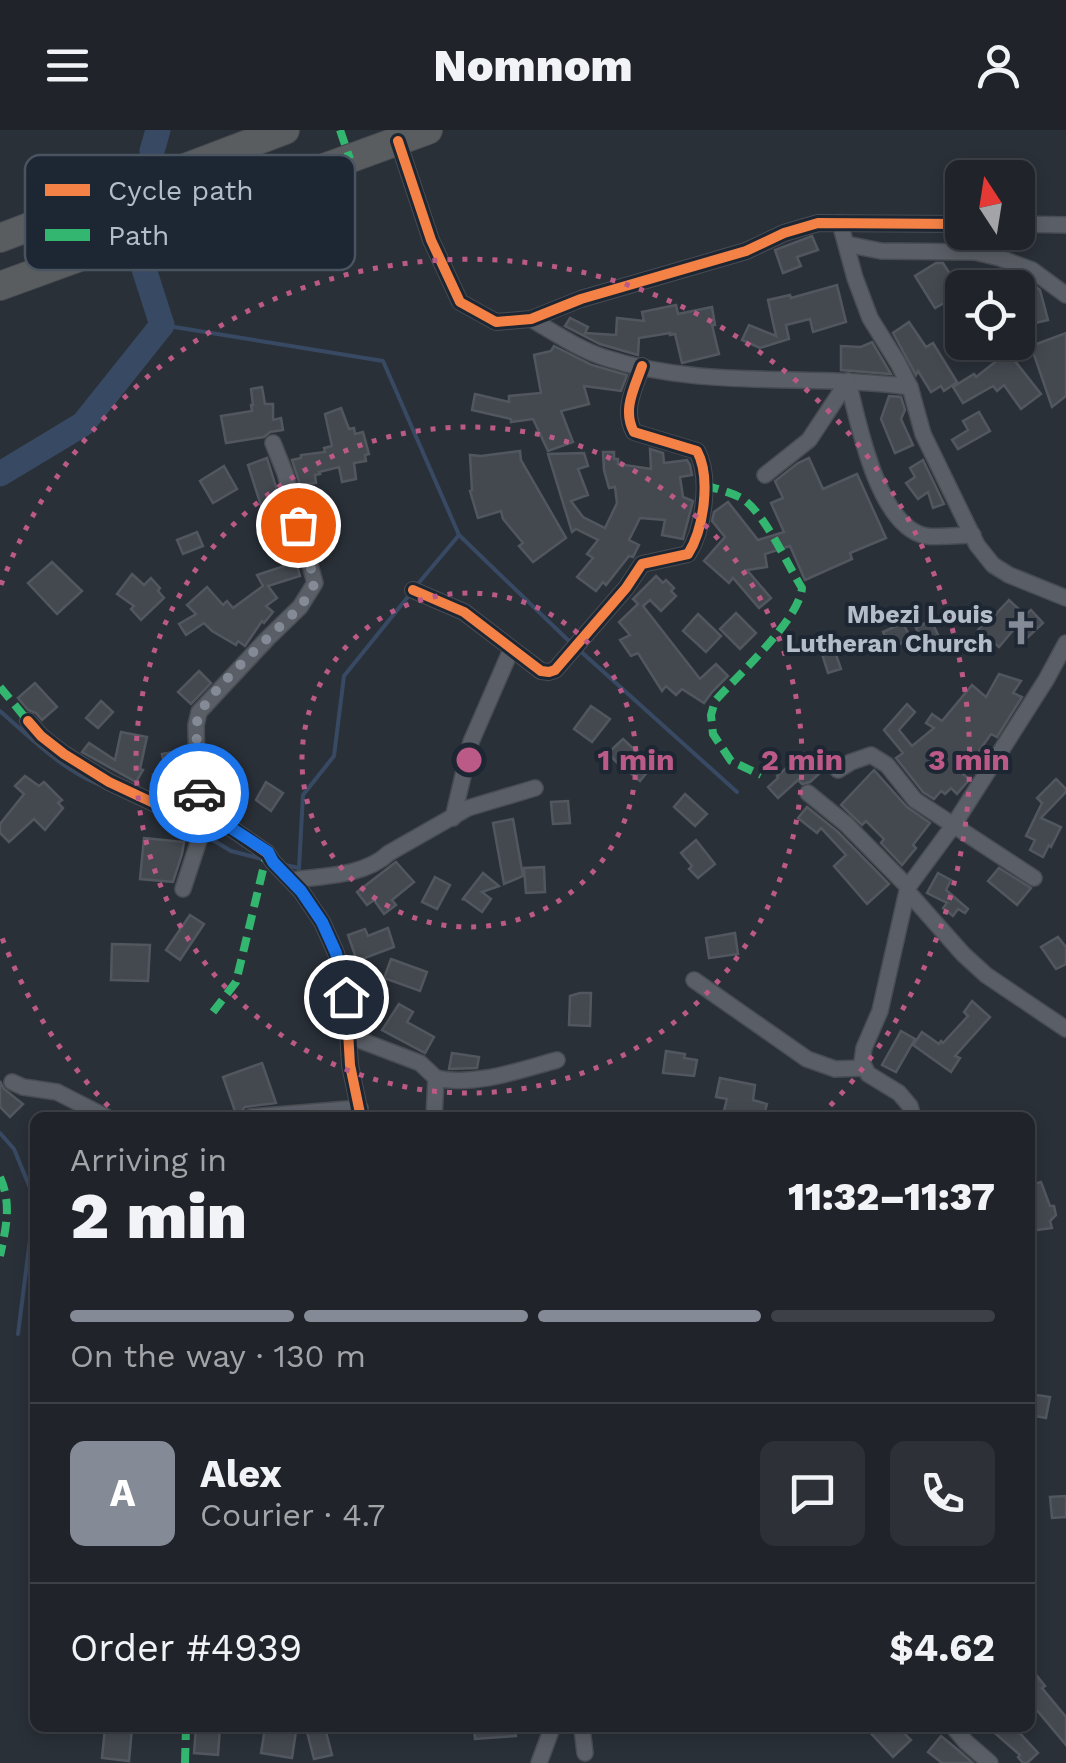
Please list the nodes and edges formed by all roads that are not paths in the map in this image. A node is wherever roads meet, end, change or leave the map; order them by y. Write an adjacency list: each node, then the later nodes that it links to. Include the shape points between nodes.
1 (285, 130): 4 (highway)
2 (428, 130): 3 (highway)
3 (398, 142): 5 (highway); 16 (street, via 460,302 496,322)
4 (219, 155)
5 (355, 158)
6 (840, 224): 7 (street); 12 (street); 16 (street, via 803,226)
7 (945, 224)
8 (1035, 224): 9 (street)
9 (1066, 224)
10 (25, 229): 11 (highway)
11 (0, 238)
12 (846, 244): 15 (street, via 975,252 1032,270); 19 (street, via 870,318)
13 (44, 270): 14 (highway)
14 (0, 286)
15 (1066, 295)
16 (531, 319): 17 (street, via 604,358)
17 (642, 366): 18 (street, via 702,378); 26 (street, via 627,420 634,432 697,451 705,474 696,541 688,554 642,564 555,670 541,671)
18 (848, 381): 19 (street); 21 (street, via 809,440); 22 (street, via 871,466 896,516 923,536)
19 (910, 387): 22 (street, via 923,434)
20 (273, 443): 32 (street, via 315,582 300,607 200,712 197,780)
21 (764, 475)
22 (973, 534): 24 (street, via 994,565)
23 (414, 590): 26 (street, via 464,612)
24 (1066, 598)
25 (1066, 643): 33 (street)
26 (511, 650): 31 (street, via 471,742)
27 (28, 721): 32 (street, via 110,782)
28 (838, 770): 33 (street, via 871,756)
29 (535, 788): 31 (street)
30 (808, 793): 37 (street)
31 (453, 818): 35 (street, via 379,862)
32 (204, 819): 35 (street, via 268,852); 36 (street)
33 (953, 826): 34 (street); 37 (street)
34 (1034, 878)
35 (291, 880): 40 (street, via 336,953)
36 (183, 890)
37 (908, 890): 39 (street, via 986,975); 42 (street, via 880,1011 862,1054)
38 (694, 980): 42 (street, via 807,1059 835,1069)
39 (1066, 1029)
40 (349, 1036): 43 (street, via 420,1063); 46 (street)
41 (557, 1060): 43 (street, via 459,1081)
42 (864, 1068): 48 (street, via 899,1092)
43 (436, 1078): 47 (street)
44 (12, 1082): 45 (street, via 57,1092)
45 (96, 1112)
46 (361, 1112)
47 (434, 1112)
48 (912, 1112)
49 (551, 1732): 53 (street)
50 (583, 1732): 52 (street)
51 (957, 1732): 54 (street)
52 (586, 1753)
53 (539, 1763)
54 (990, 1763)

